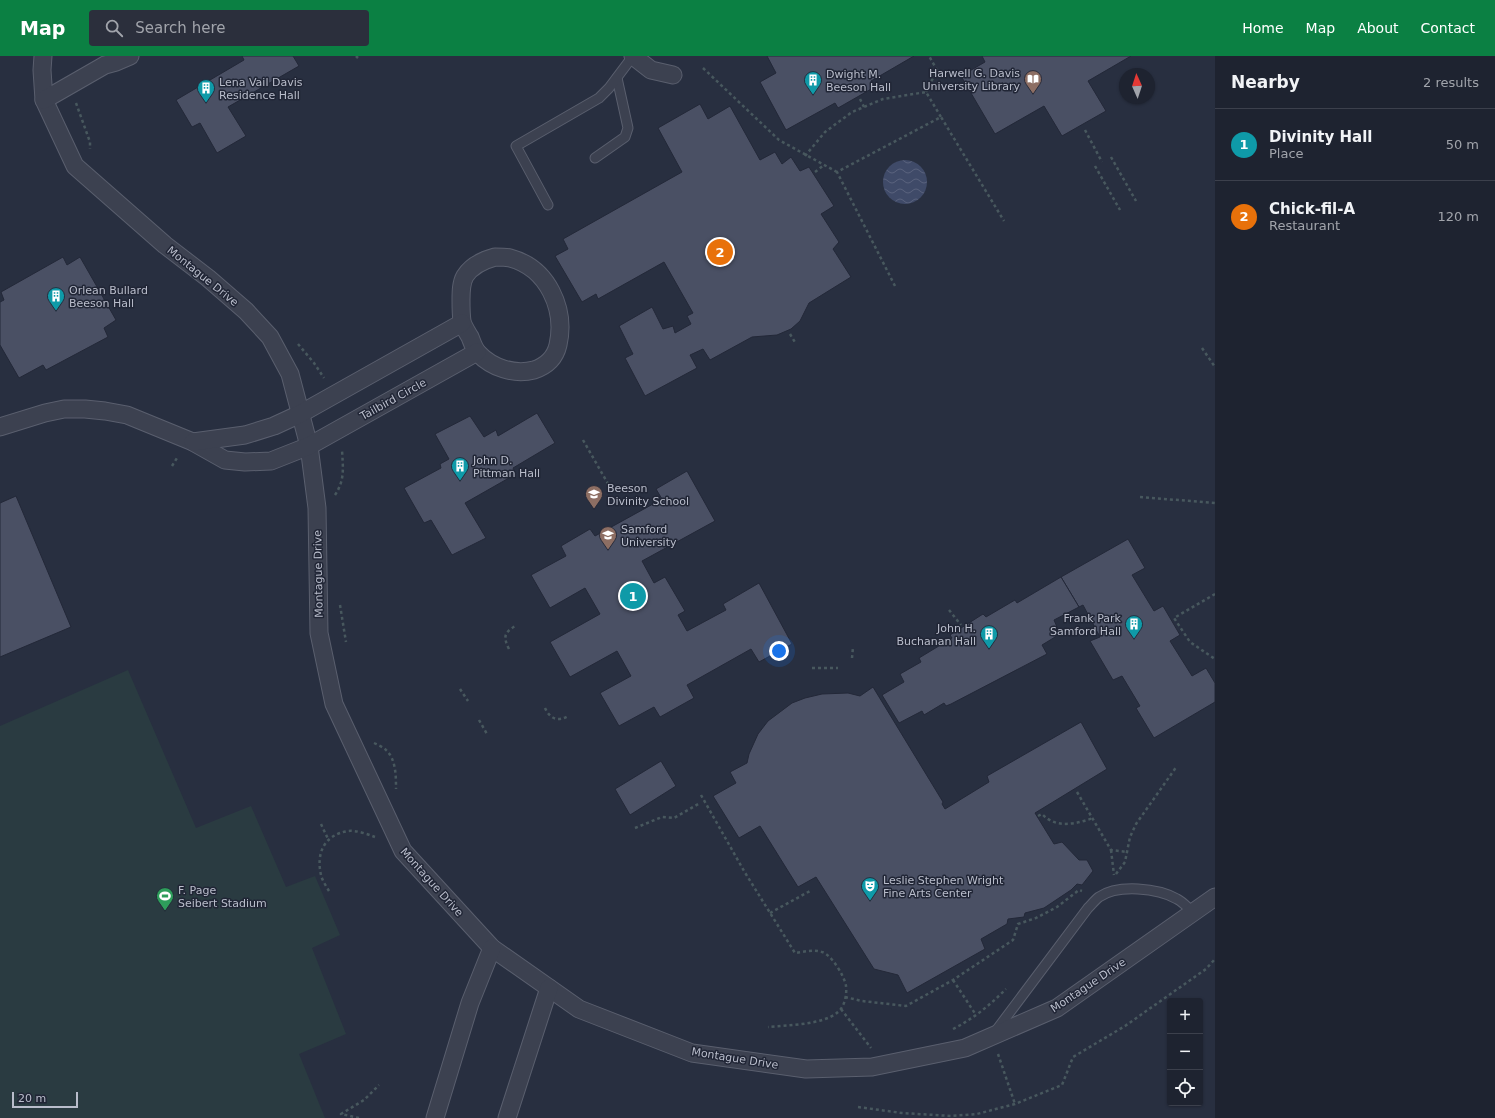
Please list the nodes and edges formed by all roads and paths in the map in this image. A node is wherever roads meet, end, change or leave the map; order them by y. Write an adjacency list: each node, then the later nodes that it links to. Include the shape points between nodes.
1 (43, 56): 11 (street, Montague Drive)
2 (130, 56): 5 (street, via 116,62)
3 (633, 56): 7 (street, via 651,70); 8 (lane)
4 (929, 56): 9 (path, via 937,70)
5 (108, 60): 11 (street)
6 (703, 68): 15 (path, via 779,140)
7 (673, 75)
8 (616, 78): 17 (lane, via 628,128 625,137); 24 (lane, via 599,98 516,146)
9 (926, 92): 12 (path, via 882,99); 13 (path)
10 (860, 99): 12 (path)
11 (44, 100): 34 (street, Montague Drive, via 75,166 165,245 246,311 270,337 290,374)
12 (864, 107): 15 (path, via 852,112 825,132)
13 (941, 117): 22 (path); 26 (path)
14 (1085, 130): 18 (path)
15 (805, 156): 19 (path)
16 (1111, 157): 23 (path)
17 (595, 158)
18 (1102, 162)
19 (824, 165): 21 (path); 22 (path)
20 (1094, 166): 25 (path)
21 (815, 172)
22 (837, 172): 27 (path)
23 (1136, 201)
24 (548, 205)
25 (1120, 210)
26 (1004, 221)
27 (895, 286)
28 (462, 322): 32 (street); 32 (street, via 462,286 466,275 483,261 495,257 509,258 521,262 546,281 557,306 559,318 558,346 555,354 544,365 525,372 510,371 492,364); 34 (street)
29 (790, 334): 30 (path)
30 (796, 344)
31 (1202, 348): 33 (path)
32 (477, 352): 38 (street, Tailbird Circle)
33 (1215, 366)
34 (300, 414): 37 (street, via 245,435); 38 (street, Montague Drive)
35 (0, 427): 37 (street, Tailbird Circle, via 45,413 64,409 85,409 126,415)
36 (583, 440): 41 (path)
37 (193, 442): 38 (street, Tailbird Circle, via 224,460 245,462 271,460)
38 (309, 446): 80 (street, Montague Drive, via 318,508 319,633 334,704 403,851)
39 (177, 458): 40 (path)
40 (172, 466)
41 (611, 489)
42 (1140, 497): 43 (path)
43 (1215, 503)
44 (1215, 594): 51 (path, via 1174,618 1190,642)
45 (949, 610): 46 (path)
46 (961, 625)
47 (515, 626): 49 (path, via 506,634)
48 (853, 647): 50 (path)
49 (509, 649)
50 (852, 658)
51 (1215, 659)
52 (812, 668): 53 (path)
53 (838, 668)
54 (460, 689): 55 (path)
55 (468, 702)
56 (545, 708): 57 (path, via 549,716 555,719 564,719)
57 (568, 716)
58 (478, 720): 59 (path)
59 (487, 734)
60 (1178, 766): 71 (path, via 1136,824)
61 (1077, 792): 65 (path)
62 (701, 795): 79 (path)
63 (700, 803): 67 (path, via 674,818 662,817)
64 (1038, 816): 65 (path, via 1042,814 1047,819 1062,824 1077,824)
65 (1092, 818): 70 (path)
66 (321, 824): 69 (path)
67 (635, 828)
68 (376, 837): 69 (path, via 348,831)
69 (328, 839): 74 (path, via 319,860 321,876)
70 (1111, 850): 71 (path); 72 (path)
71 (1127, 852): 72 (path, via 1125,862)
72 (1114, 875): 73 (path)
73 (1109, 879)
74 (329, 891)
75 (810, 891): 79 (path)
76 (1088, 893): 82 (path, via 1079,890 1057,907 1018,924 1013,940)
77 (1215, 897): 78 (street, Montague Drive)
78 (1193, 912): 90 (street, Montague Drive, via 1057,1008); 90 (lane, via 1177,899 1149,890 1114,891 1100,897 1088,908)
79 (770, 913): 85 (path, via 795,953 812,950 824,952 835,962 846,985)
80 (492, 948): 83 (street, Montague Drive); 97 (street, via 470,1003)
81 (1215, 959): 94 (path, via 1206,969 1126,1026 1073,1057 1062,1085)
82 (953, 980): 85 (path, via 906,1006); 87 (path)
83 (549, 988): 90 (street, Montague Drive, via 579,1009 692,1053 806,1069 872,1067 965,1048); 98 (street)
84 (1007, 988): 87 (path)
85 (845, 997): 86 (path)
86 (841, 1009): 88 (path, via 825,1019); 91 (path, via 871,1048)
87 (976, 1015): 89 (path)
88 (768, 1027)
89 (952, 1030)
90 (991, 1036)
91 (868, 1049)
92 (1002, 1065): 94 (path)
93 (379, 1085): 96 (path, via 364,1100 341,1114)
94 (1015, 1104): 95 (path, via 977,1114 950,1116)
95 (858, 1107)
96 (359, 1118)
97 (435, 1118)
98 (508, 1118)

